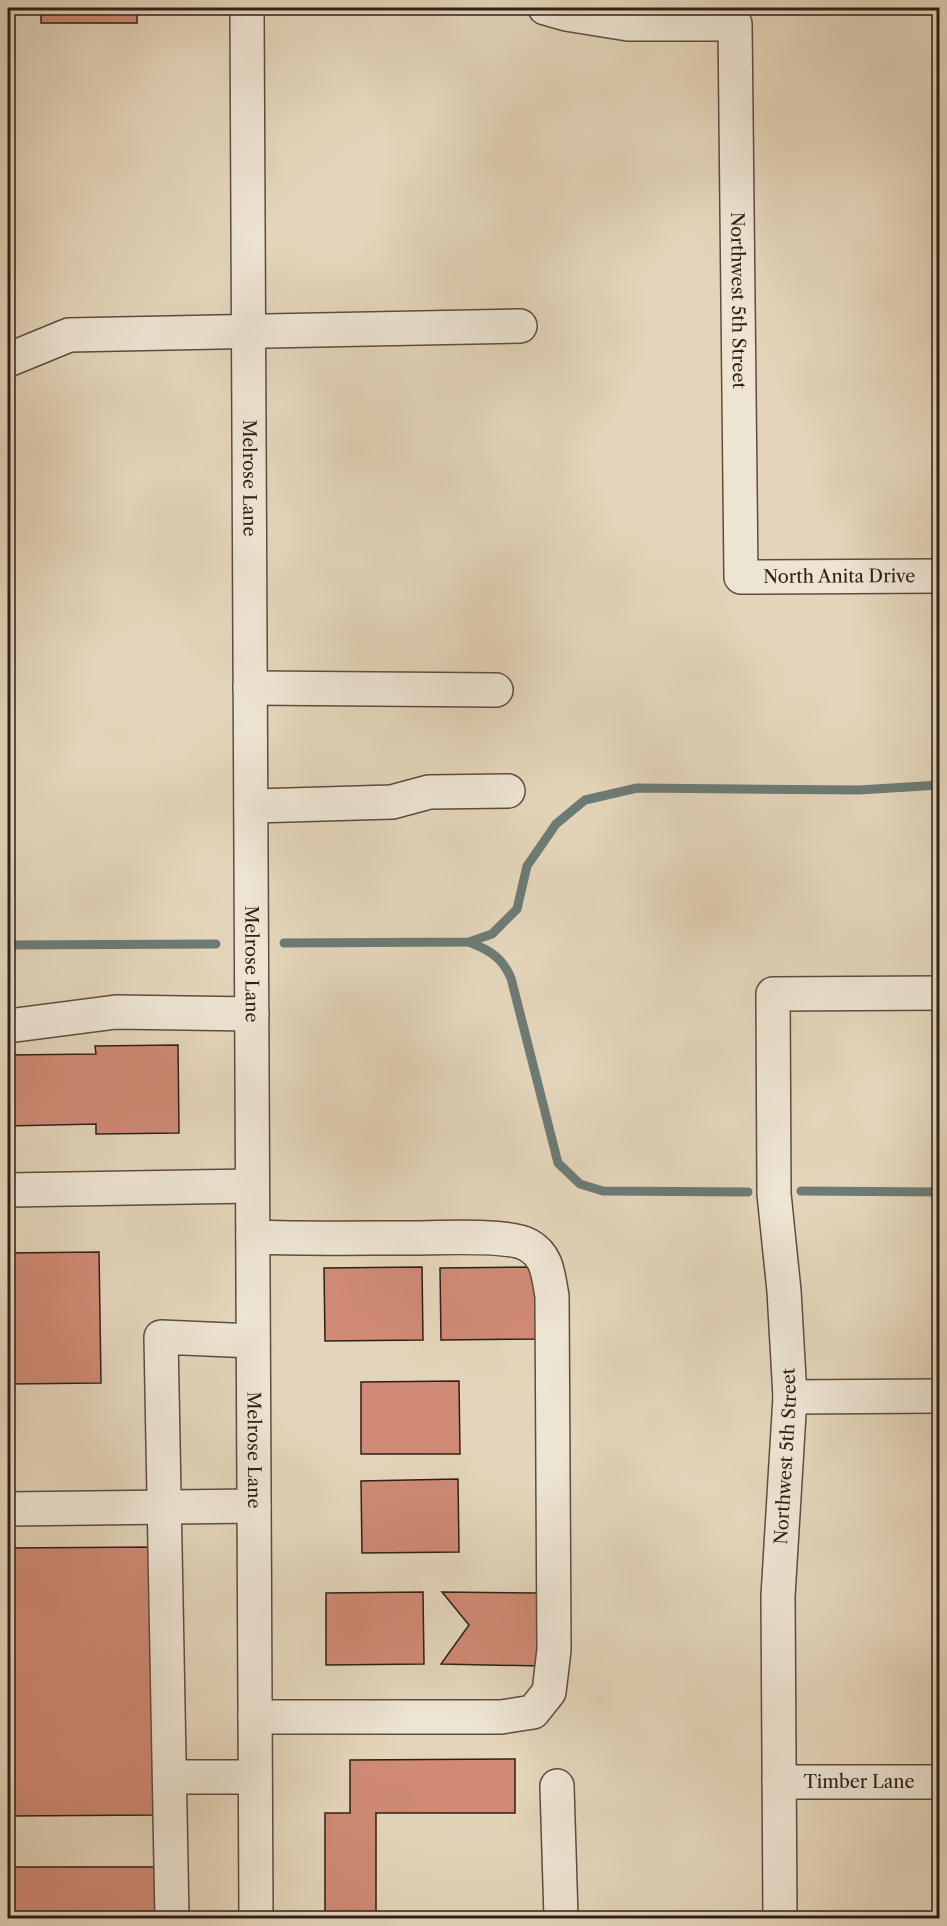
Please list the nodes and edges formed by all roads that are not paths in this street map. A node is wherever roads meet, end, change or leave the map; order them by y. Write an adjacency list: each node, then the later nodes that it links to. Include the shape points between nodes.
1 (247, 8): 4 (street, Melrose Lane)
2 (545, 8): 7 (street, Northwest 5th Street, via 628,24 735,24)
3 (520, 326): 4 (street)
4 (248, 331): 5 (street, via 69,334); 8 (street, Melrose Lane)
5 (8, 360)
6 (939, 576): 7 (street, North Anita Drive)
7 (741, 577)
8 (250, 688): 9 (street); 11 (street, Melrose Lane)
9 (496, 690)
10 (508, 791): 11 (street, via 429,792 392,802)
11 (251, 806): 13 (street, Melrose Lane)
12 (939, 993): 20 (street, Northwest 5th Street, via 773,994 774,1194)
13 (252, 1014): 14 (street, via 116,1012); 15 (street, Melrose Lane)
14 (8, 1026)
15 (252, 1186): 16 (street); 17 (street, Melrose Lane)
16 (8, 1190)
17 (253, 1236): 18 (street, Melrose Lane); 24 (street, via 498,1239 527,1244 545,1260 552,1296 554,1650 549,1692 532,1712 501,1717)
18 (253, 1341): 21 (street, via 161,1338); 22 (street, Melrose Lane)
19 (939, 1396): 20 (street)
20 (790, 1397): 27 (street, Northwest 5th Street, via 778,1596)
21 (164, 1506): 22 (street); 23 (street); 25 (street)
22 (254, 1506): 24 (street, Melrose Lane)
23 (8, 1509)
24 (255, 1717): 26 (street, Melrose Lane)
25 (170, 1777): 26 (street); 30 (street)
26 (255, 1777): 31 (street, Melrose Lane)
27 (779, 1782): 28 (street, Timber Lane); 33 (street, Northwest 5th Street)
28 (939, 1782)
29 (557, 1786): 32 (street)
30 (172, 1918)
31 (256, 1918)
32 (561, 1918)
33 (780, 1918)

